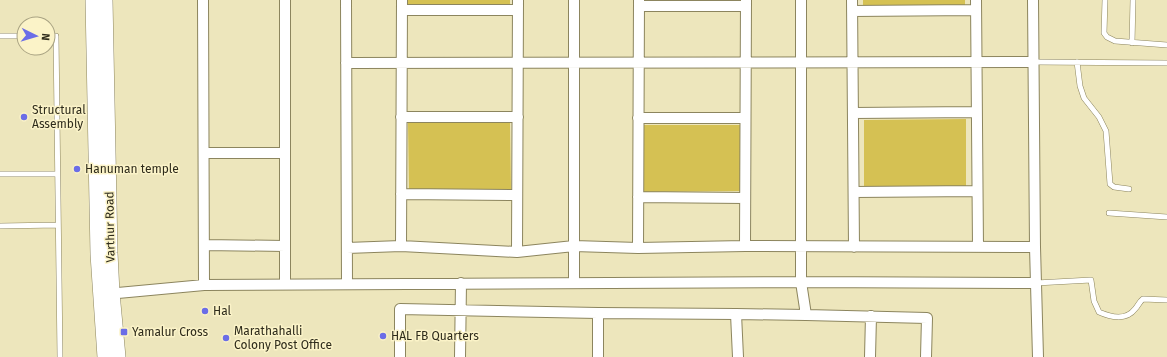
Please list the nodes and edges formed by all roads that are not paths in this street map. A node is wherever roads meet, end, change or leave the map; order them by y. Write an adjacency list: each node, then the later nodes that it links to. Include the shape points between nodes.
1 (93, 0): 75 (main road, Varthur Road, via 98,254)
2 (105, 0): 75 (main road, Varthur Road, via 110,253)
3 (204, 0): 41 (street)
4 (285, 0): 42 (street)
5 (346, 0): 30 (street)
6 (574, 0): 33 (street)
7 (801, 0): 25 (street)
8 (852, 0): 17 (street)
9 (1033, 0): 28 (street)
10 (1105, 0): 21 (lane, via 1104,33 1110,40)
11 (1133, 0): 21 (lane)
12 (639, 3): 13 (street); 23 (street)
13 (746, 3): 24 (street)
14 (402, 5): 15 (street); 31 (street)
15 (518, 5): 32 (street)
16 (976, 5): 17 (street); 27 (street)
17 (852, 11): 26 (street)
18 (0, 36): 19 (lane)
19 (16, 36)
20 (56, 36): 44 (lane)
21 (1132, 43): 22 (lane)
22 (1167, 45)
23 (638, 62): 24 (street); 33 (street); 39 (street)
24 (745, 62): 25 (street); 40 (street)
25 (801, 62): 26 (street); 61 (street)
26 (853, 62): 27 (street); 36 (street)
27 (976, 62): 28 (street); 35 (street)
28 (1034, 62): 29 (lane); 64 (street)
29 (1077, 62): 34 (lane); 45 (lane, via 1084,98 1106,131 1110,184 1114,187)
30 (346, 63): 31 (street); 65 (street)
31 (401, 63): 32 (street); 37 (street)
32 (518, 63): 33 (street); 38 (street)
33 (574, 63): 59 (street)
34 (1167, 63)
35 (976, 112): 36 (street); 46 (street)
36 (853, 113): 47 (street)
37 (401, 117): 38 (street); 48 (street)
38 (518, 117): 49 (street)
39 (638, 118): 40 (street); 50 (street)
40 (745, 118): 51 (street)
41 (204, 153): 42 (street); 56 (street)
42 (285, 153): 57 (street)
43 (0, 174): 44 (lane)
44 (57, 174): 54 (lane)
45 (1129, 188)
46 (977, 191): 47 (street); 63 (street)
47 (854, 192): 62 (street)
48 (401, 194): 49 (street); 58 (street)
49 (517, 195): 67 (street)
50 (638, 197): 51 (street); 66 (street)
51 (745, 198): 60 (street)
52 (1109, 213): 53 (lane)
53 (1167, 217)
54 (58, 225): 55 (lane); 82 (lane)
55 (0, 226)
56 (204, 245): 57 (street); 74 (street)
57 (285, 246): 72 (street)
58 (401, 246): 65 (street); 67 (street)
59 (574, 246): 66 (street); 67 (street); 70 (street)
60 (745, 246): 61 (street); 66 (street)
61 (801, 247): 62 (street); 68 (street)
62 (854, 247): 63 (street)
63 (978, 247): 64 (street)
64 (1034, 247): 71 (street)
65 (347, 248): 73 (street)
66 (638, 248)
67 (517, 252)
68 (801, 282): 70 (street); 71 (street); 80 (street)
69 (461, 283): 70 (street); 73 (street); 77 (street)
70 (574, 283)
71 (1036, 283): 76 (lane, via 1091,280 1094,301 1099,312 1112,317 1125,316 1134,311 1143,299); 91 (street)
72 (285, 284): 73 (street); 74 (street)
73 (347, 284)
74 (204, 285): 75 (street)
75 (106, 294): 83 (main road, Varthur Road); 84 (main road, Varthur Road)
76 (1167, 300)
77 (461, 310): 78 (street); 85 (street, via 400,309); 86 (street)
78 (598, 313): 79 (street); 87 (street)
79 (736, 314): 80 (street); 88 (street)
80 (806, 315): 81 (street)
81 (871, 316): 89 (street); 90 (street, via 926,318)
82 (60, 357)
83 (105, 357)
84 (118, 357)
85 (400, 357)
86 (460, 357)
87 (598, 357)
88 (738, 357)
89 (870, 357)
90 (926, 357)
91 (1038, 357)

